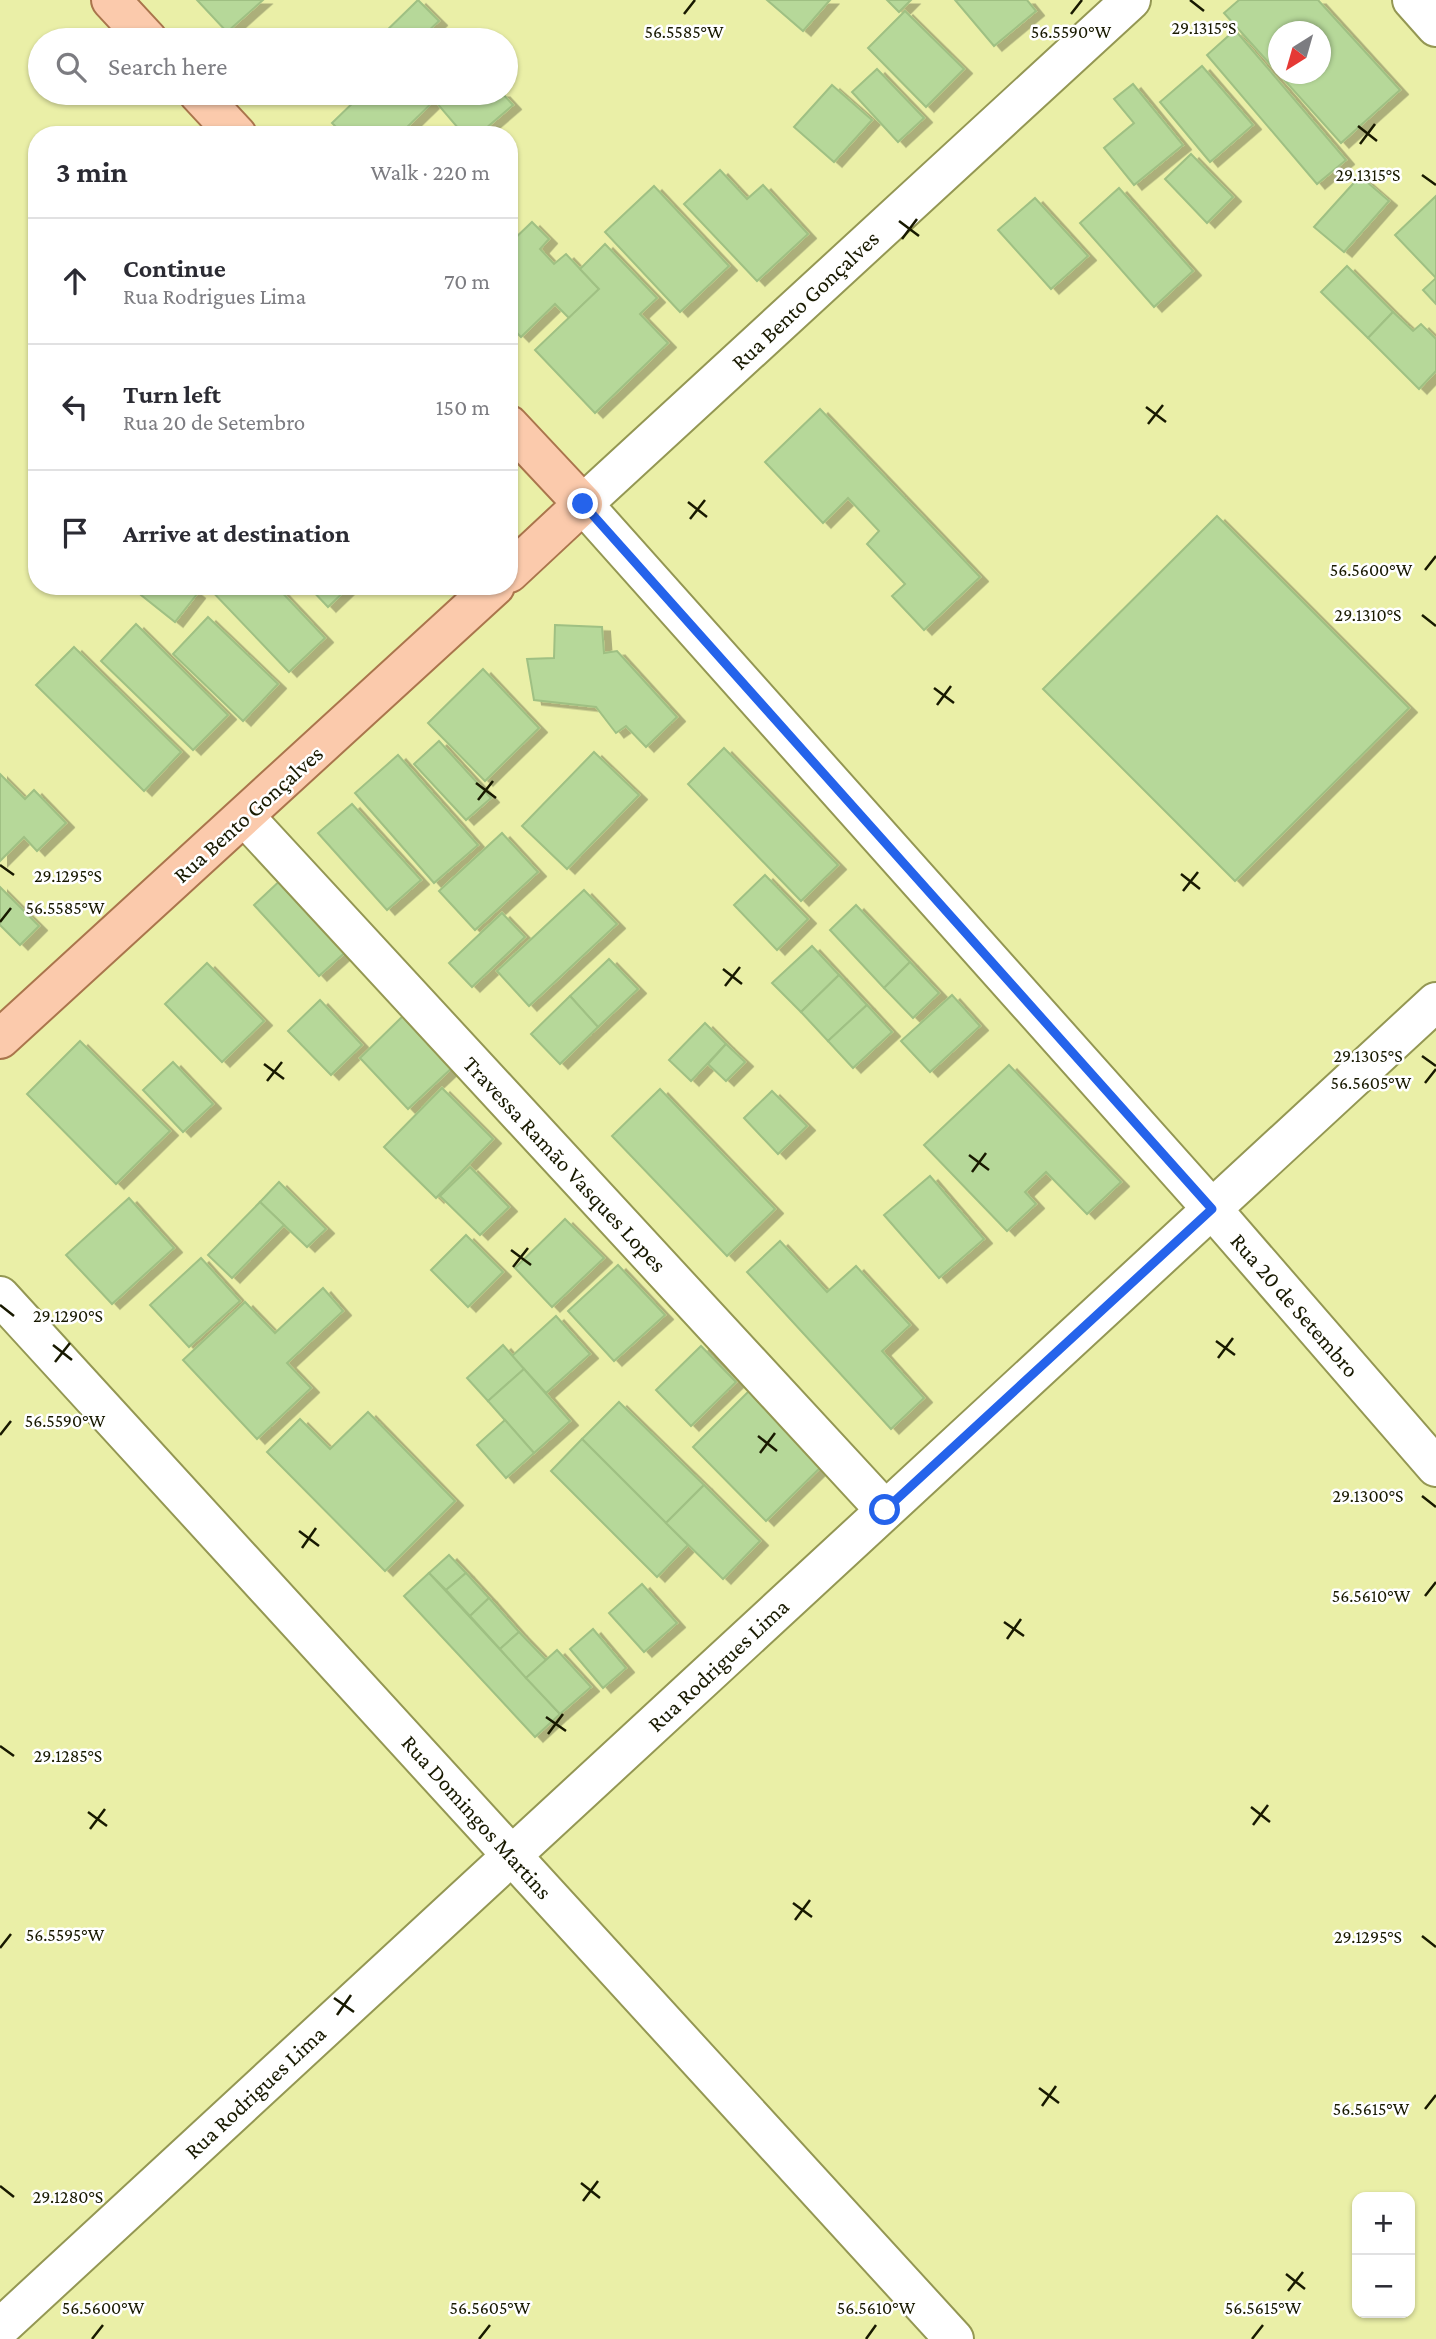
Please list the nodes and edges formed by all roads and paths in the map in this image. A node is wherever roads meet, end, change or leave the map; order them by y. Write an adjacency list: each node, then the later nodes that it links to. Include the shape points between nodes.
1 (111, 0): 5 (main road)
2 (1131, 0): 9 (street, Rua Bento Gonçalves)
3 (1412, 0): 4 (street)
4 (1436, 27)
5 (137, 28)
6 (209, 105): 7 (main road)
7 (229, 126)
8 (518, 435): 9 (main road, Rua 20 de Setembro)
9 (583, 504): 10 (main road, Rua Bento Gonçalves); 15 (street, Rua 20 de Setembro)
10 (518, 565)
11 (485, 595): 12 (main road, Rua Bento Gonçalves)
12 (245, 817): 14 (main road, Rua Bento Gonçalves); 18 (street, Travessa Ramão Vasques Lopes)
13 (1436, 1002): 15 (street, Rua Rodrigues Lima)
14 (0, 1039)
15 (1212, 1209): 17 (street, Rua 20 de Setembro); 18 (street, Rua Rodrigues Lima)
16 (0, 1296): 19 (street, Rua Domingos Martins)
17 (1436, 1467)
18 (885, 1510): 19 (street, Rua Rodrigues Lima)
19 (512, 1855): 20 (street, Rua Rodrigues Lima); 21 (street, Rua Domingos Martins)
20 (0, 2328)
21 (954, 2339)

